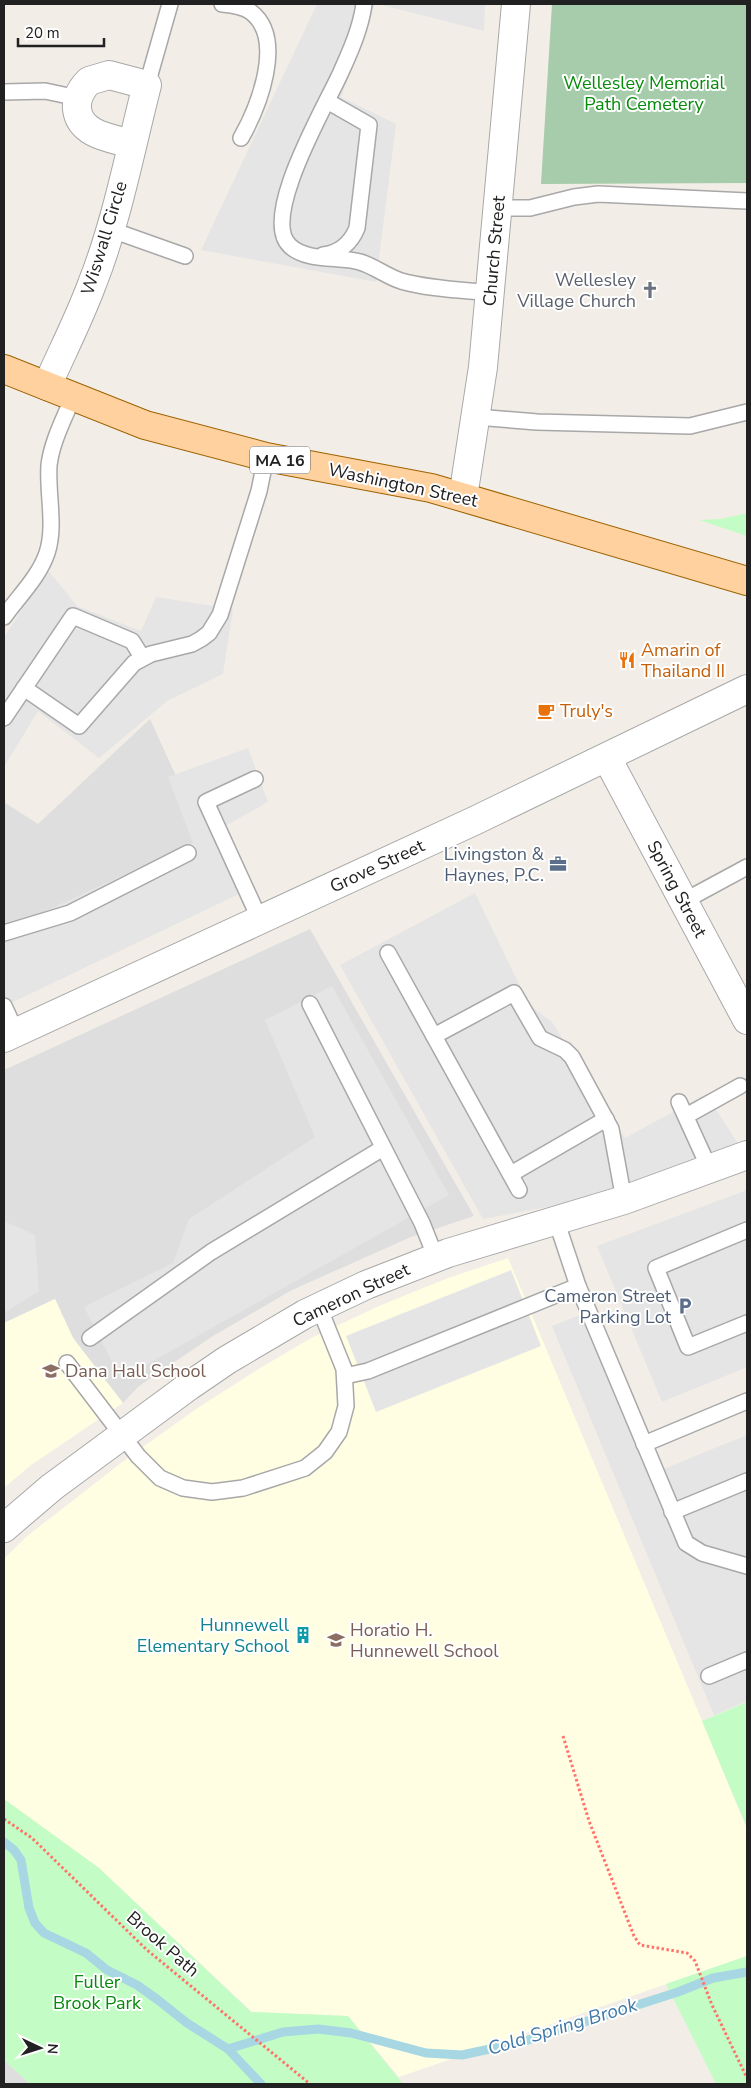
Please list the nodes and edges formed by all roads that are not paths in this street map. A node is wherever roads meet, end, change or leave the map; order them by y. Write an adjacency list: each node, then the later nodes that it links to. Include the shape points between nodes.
1 (170, 4): 5 (lane)
2 (222, 4): 9 (lane, via 251,12 266,36 267,62 262,88)
3 (364, 4): 8 (lane, via 349,54)
4 (516, 4): 12 (street, Church Street)
5 (147, 86): 7 (street, via 104,75 89,81); 10 (street, Wiswall Circle)
6 (4, 92): 7 (lane, via 44,91)
7 (78, 98): 10 (street, via 79,117 88,129)
8 (327, 101): 15 (lane, via 290,184 282,223 290,246 302,253); 15 (lane, via 369,125 354,236 342,248)
9 (241, 138)
10 (132, 144): 13 (street, Wiswall Circle)
11 (747, 201): 12 (lane, via 598,194 530,208)
12 (498, 208): 16 (street, Church Street)
13 (110, 229): 14 (lane); 18 (street, Wiswall Circle, via 92,285)
14 (185, 256)
15 (318, 256): 16 (lane, via 360,262 406,282)
16 (491, 293): 21 (street, Church Street)
17 (4, 369): 18 (main road, Washington Street / MA 16)
18 (47, 386): 19 (main road, Washington Street / MA 16)
19 (73, 396): 22 (main road, Washington Street / MA 16, via 146,425); 25 (lane, via 51,452 50,536 46,556 36,575)
20 (747, 412): 21 (lane, via 705,424 684,426 537,422)
21 (476, 416): 23 (street, Church Street)
22 (266, 457): 23 (main road, Washington Street / MA 16); 26 (lane, via 259,491 222,606 209,633 192,644)
23 (463, 497): 24 (main road, Washington Street / MA 16)
24 (747, 581)
25 (4, 617)
26 (142, 657): 27 (lane, via 127,669 79,726); 27 (lane, via 132,641 73,616)
27 (24, 688): 29 (lane)
28 (747, 689): 30 (street, Grove Street)
29 (4, 718)
30 (606, 758): 34 (street, Spring Street); 35 (street, Grove Street)
31 (255, 779): 35 (lane, via 206,802)
32 (188, 853): 36 (lane, via 70,913)
33 (747, 867): 34 (lane)
34 (684, 901): 40 (street, Spring Street)
35 (260, 920): 41 (street, Grove Street)
36 (4, 933)
37 (388, 953): 42 (lane)
38 (310, 1004): 47 (lane)
39 (4, 1006): 41 (lane)
40 (747, 1020)
41 (10, 1035)
42 (434, 1036): 46 (lane, via 514,992 540,1038 572,1056); 50 (lane)
43 (740, 1086): 45 (lane)
44 (679, 1102): 45 (lane)
45 (686, 1116): 49 (lane)
46 (606, 1119): 50 (lane); 52 (lane)
47 (383, 1148): 55 (lane, via 422,1223); 59 (lane, via 212,1252)
48 (747, 1155): 49 (street, Cameron Street)
49 (710, 1170): 52 (street, Cameron Street)
50 (510, 1174): 51 (lane)
51 (520, 1190)
52 (624, 1200): 53 (street, Cameron Street)
53 (556, 1220): 55 (street, Cameron Street); 56 (lane)
54 (747, 1230): 58 (lane, via 656,1268 688,1347)
55 (436, 1258): 57 (street, Cameron Street)
56 (578, 1286): 61 (lane, via 368,1371); 64 (lane)
57 (319, 1307): 61 (lane); 63 (street, Cameron Street, via 227,1360)
58 (747, 1323)
59 (90, 1338)
60 (66, 1363): 63 (lane)
61 (345, 1376): 63 (lane, via 343,1418 339,1432 325,1452 305,1468 243,1488 212,1492 171,1483 150,1468)
62 (747, 1402): 64 (lane)
63 (123, 1435): 67 (street, Cameron Street, via 52,1487)
64 (644, 1444): 66 (lane)
65 (747, 1481): 66 (lane)
66 (672, 1512): 68 (lane, via 686,1543)
67 (4, 1528)
68 (747, 1566)
69 (747, 1660): 70 (lane)
70 (709, 1676)

